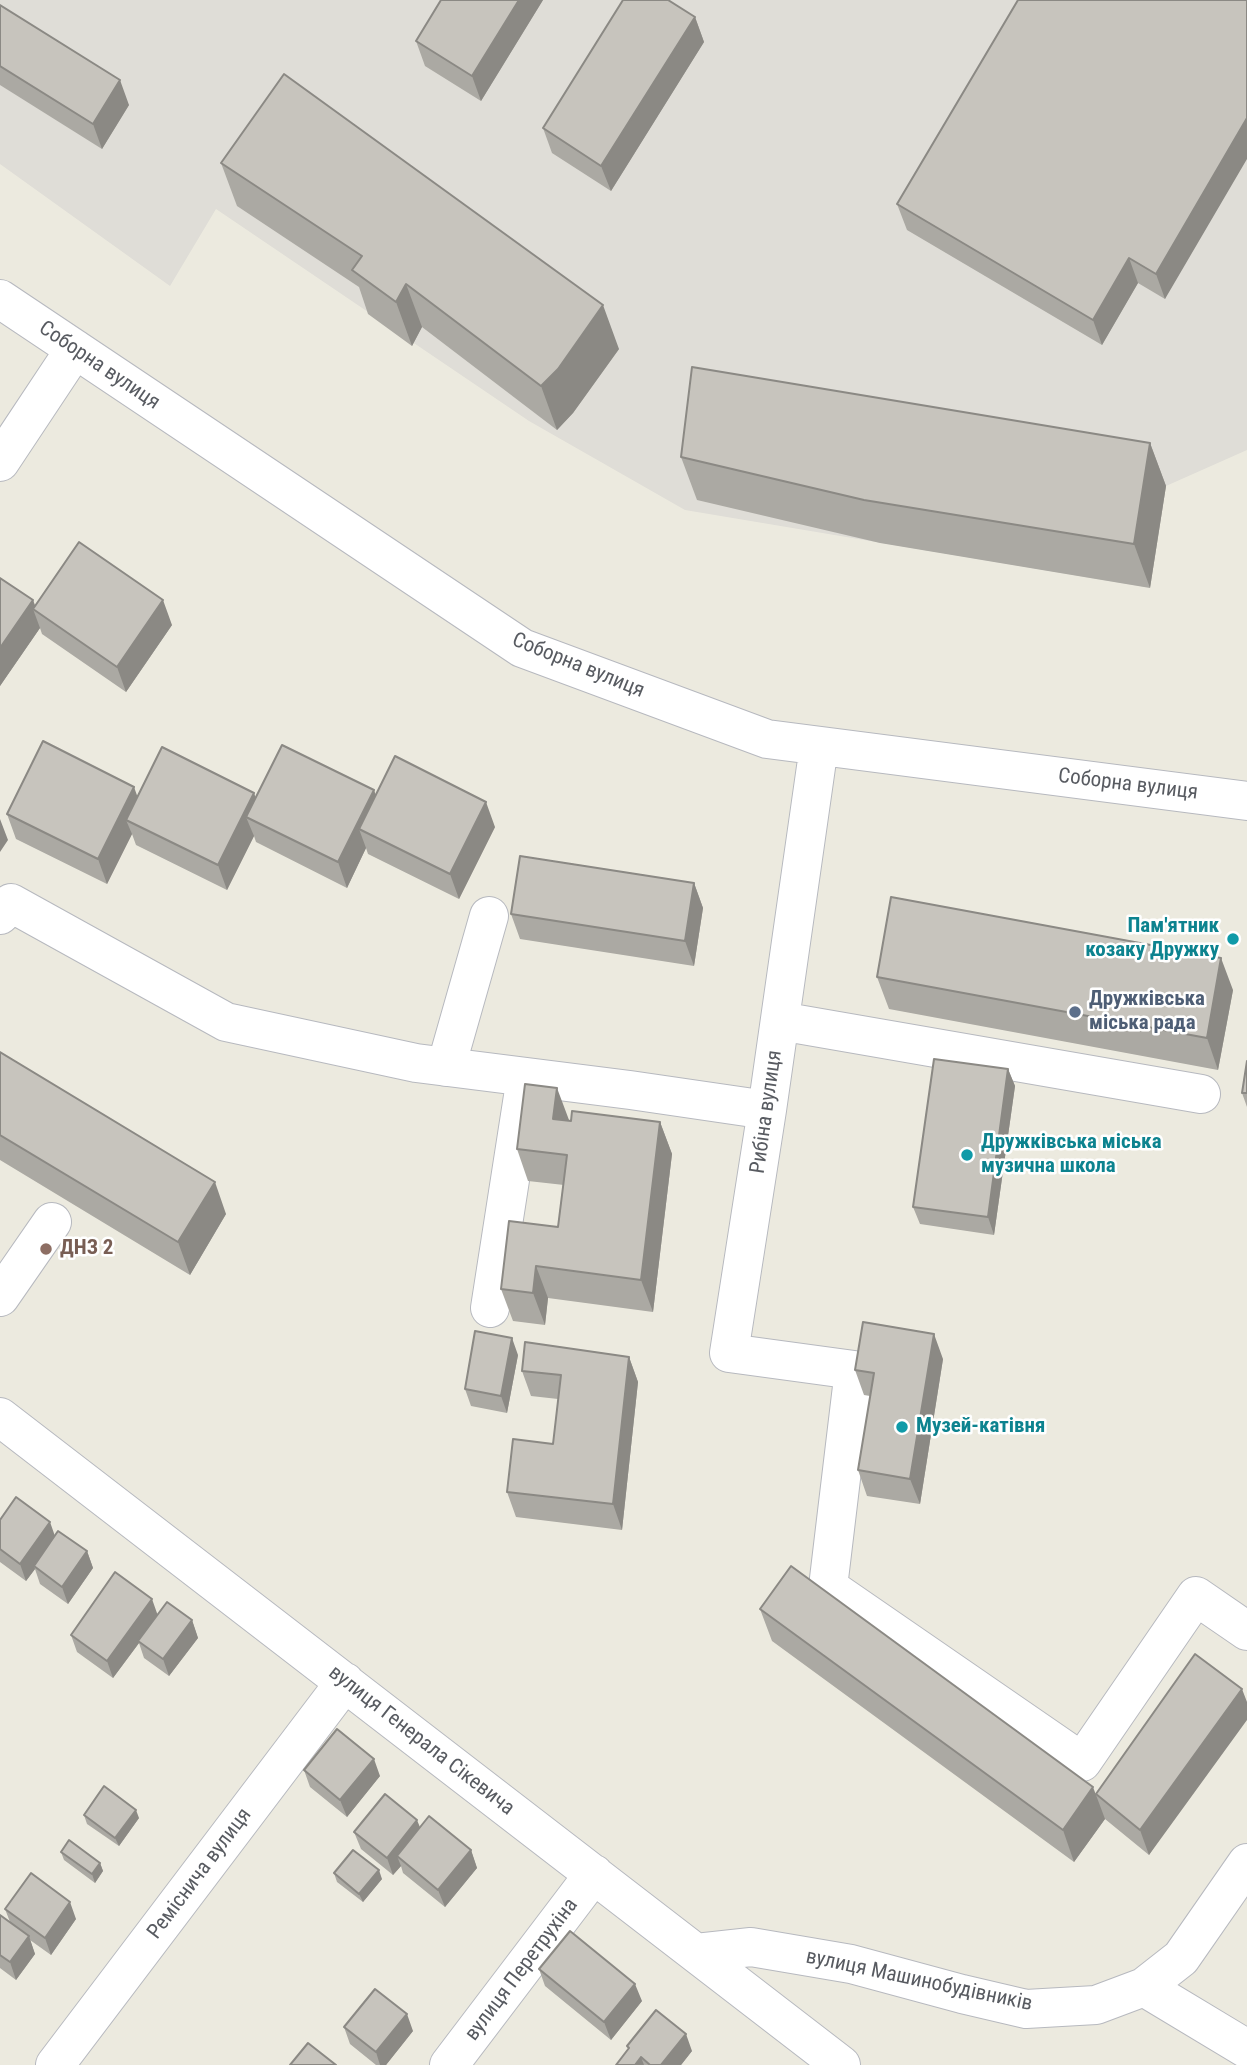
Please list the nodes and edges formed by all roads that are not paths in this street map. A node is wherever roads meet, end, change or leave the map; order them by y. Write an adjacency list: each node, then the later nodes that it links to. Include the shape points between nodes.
1 (0, 299): 2 (street, Соборна вулиця)
2 (75, 349): 3 (street); 4 (street, Соборна вулиця, via 522,648 766,739)
3 (0, 462)
4 (819, 746): 5 (street, Соборна вулиця); 8 (street, Рибіна вулиця)
5 (1247, 801)
6 (0, 915): 9 (street, via 10,903 226,1022)
7 (489, 916): 9 (street)
8 (780, 1021): 11 (street); 12 (street, Рибіна вулиця)
9 (446, 1067): 10 (street)
10 (526, 1077): 12 (street); 15 (street)
11 (1201, 1094)
12 (767, 1110): 17 (street, Рибіна вулиця, via 729,1353 853,1370 828,1587 1082,1762 1196,1596)
13 (52, 1222): 14 (street)
14 (0, 1297)
15 (490, 1308)
16 (0, 1417): 18 (street, вулиця Генерала Сікевича)
17 (1247, 1631)
18 (345, 1682): 20 (street, вулиця Генерала Сікевича); 24 (street, Реміснича вулиця)
19 (1247, 1863): 22 (street, вулиця Машинобудівників, via 1181,1958)
20 (594, 1874): 21 (street, вулиця Генерала Сікевича); 25 (street, вулиця Перетрухіна)
21 (696, 1953): 22 (street, вулиця Машинобудівників, via 764,1949 851,1964 1026,2009 1096,2005); 26 (street, вулиця Генерала Сікевича)
22 (1144, 1987): 23 (street)
23 (1247, 2049)
24 (55, 2065)
25 (449, 2065)
26 (841, 2065)

